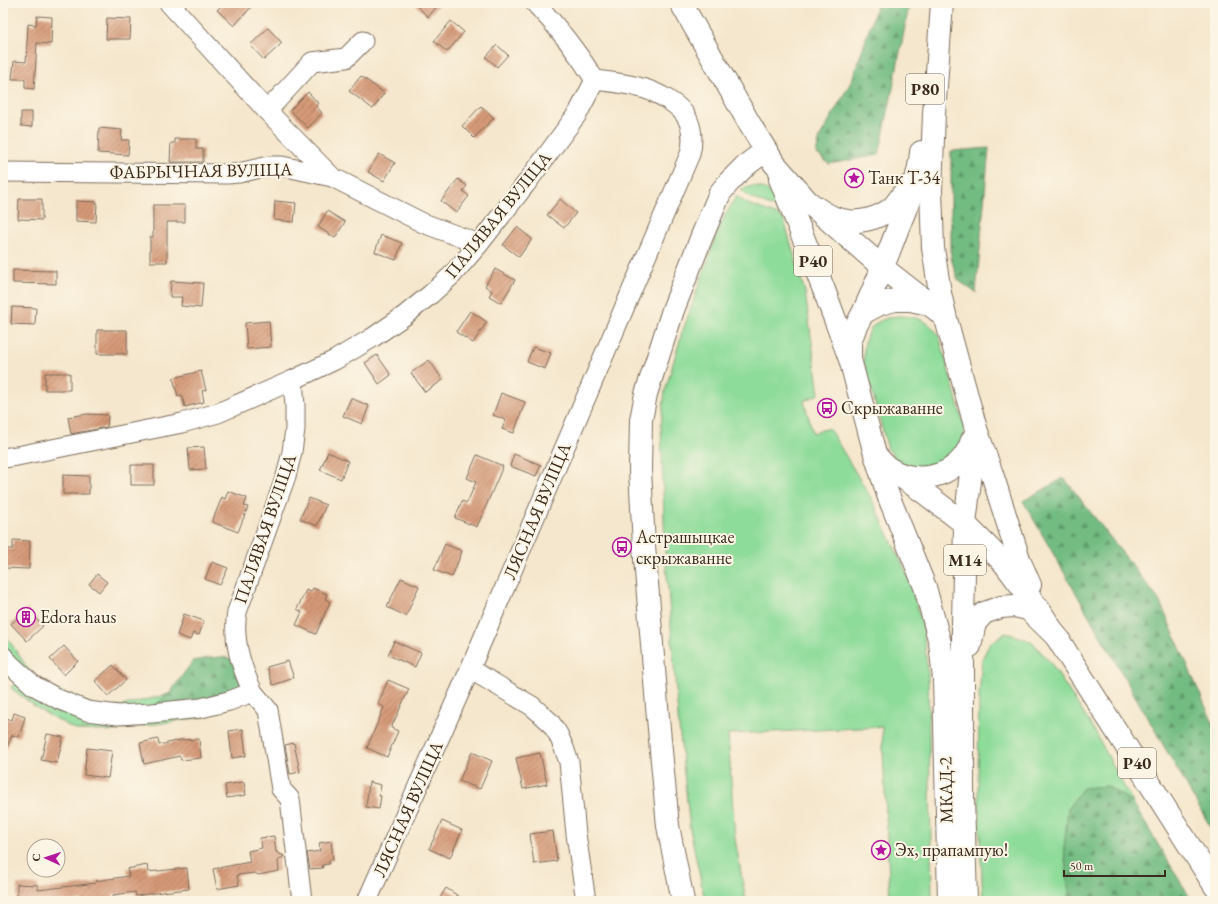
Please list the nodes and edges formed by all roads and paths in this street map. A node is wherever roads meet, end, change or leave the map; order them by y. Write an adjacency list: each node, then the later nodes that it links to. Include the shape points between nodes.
1 (169, 3): 8 (street)
2 (535, 3): 7 (street, via 584,62)
3 (681, 3): 9 (main road, Р40)
4 (931, 3): 11 (main road, Р80)
5 (942, 3): 20 (main road, Р80, via 931,190 934,248)
6 (363, 41): 8 (street, via 346,58 312,62)
7 (595, 80): 16 (street, ПАЛЯВАЯ ВУЛІЦА, via 578,113); 31 (street, ЛЯСНАЯ ВУЛІЦА, via 639,87 671,101 688,119 692,136 690,154)
8 (267, 111): 12 (street)
9 (770, 157): 13 (main road, via 746,166); 14 (main road, Р40); 15 (main road, Р40)
10 (3, 172): 12 (street, ФАБРЫЧНАЯ ВУЛІЦА, via 227,174 282,166)
11 (918, 176): 15 (main road, via 893,206 875,218 855,221 838,219); 17 (main road, Р80)
12 (332, 177): 16 (street, ФАБРЫЧНАЯ ВУЛІЦА, via 423,223)
13 (733, 179): 14 (main road, via 753,173 772,177); 38 (main road, via 720,193 673,310 646,394 641,420 640,470 644,546 658,718 668,826)
14 (782, 184): 21 (main road, Р40)
15 (808, 202): 17 (main road, Р40)
16 (479, 244): 22 (street, ПАЛЯВАЯ ВУЛІЦА, via 452,274 404,316 335,360)
17 (883, 268): 18 (main road, Р40); 19 (main road, Р80)
18 (928, 304): 19 (main road, via 895,300); 20 (main road)
19 (863, 313): 21 (main road, М14, via 850,342)
20 (946, 319): 23 (main road, М14)
21 (850, 359): 24 (main road, М14)
22 (293, 380): 25 (street, via 218,413 182,424); 33 (street, ПАЛЯВАЯ ВУЛІЦА, via 295,429 292,452 235,624 245,675)
23 (976, 429): 26 (main road, М14, via 969,450 964,456 954,467 933,477 911,477); 27 (main road, М14); 28 (main road, Р40, via 1020,562)
24 (875, 454): 26 (main road, М14); 39 (main road, МКАД-2 / М14, via 888,495 925,588 940,643 944,679)
25 (3, 458)
26 (890, 469): 27 (main road, Р40)
27 (966, 524): 28 (main road, Р40, via 1004,562); 32 (main road, М14)
28 (1040, 610): 29 (main road, Р40)
29 (1059, 640): 32 (main road, Р40, via 1028,609 1001,607 984,613 975,623); 34 (main road, Р40)
30 (3, 656): 33 (street, via 33,685 87,711 118,715 201,708)
31 (470, 669): 36 (street, ЛЯСНАЯ ВУЛІЦА); 37 (street, via 532,706 550,722 558,734 569,762)
32 (962, 691): 40 (main road, М14)
33 (254, 692): 35 (street, via 268,710 281,789 290,799)
34 (1215, 886)
35 (302, 901)
36 (367, 901)
37 (586, 901)
38 (683, 901)
39 (949, 901)
40 (966, 901)

